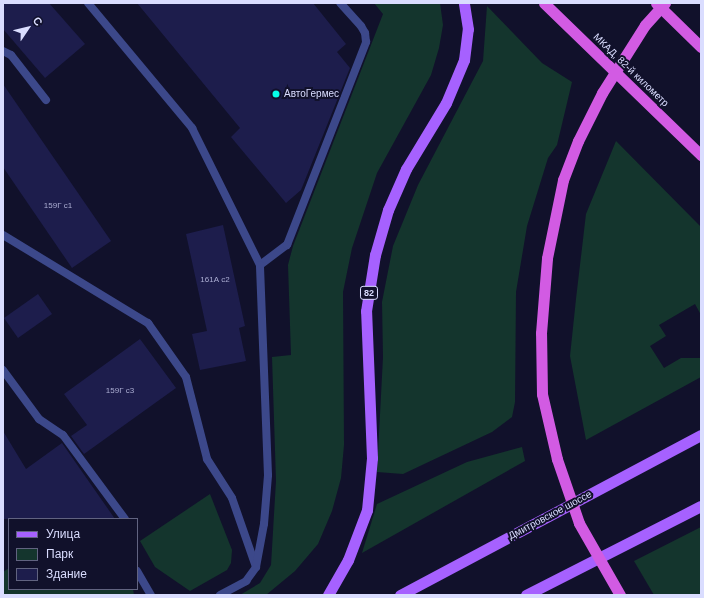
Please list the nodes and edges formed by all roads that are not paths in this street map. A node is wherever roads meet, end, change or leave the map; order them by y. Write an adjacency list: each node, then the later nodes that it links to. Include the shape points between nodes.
1 (88, 3): 12 (lane, via 192,128)
2 (340, 3): 12 (lane, via 361,26 366,42 287,245)
3 (464, 3): 21 (main road, 82, via 468,28 464,60 446,103 406,169 388,210 374,255 366,311 372,458 367,510 348,560)
4 (544, 3): 10 (highway, МКАД, 82-й километр)
5 (656, 3): 7 (highway)
6 (664, 3): 24 (highway, bridge, via 645,25 602,93 578,141 563,180 547,258 541,334 542,394 557,459 579,523)
7 (701, 47)
8 (3, 51): 9 (lane, via 11,55)
9 (46, 100)
10 (701, 155)
11 (3, 235): 17 (lane, via 148,323 186,377 207,459 232,498)
12 (260, 265): 17 (lane, via 268,475)
13 (3, 370): 16 (lane, via 39,419 63,435)
14 (701, 435): 22 (main road, Дмитровское шоссе)
15 (701, 506): 23 (main road)
16 (124, 518)
17 (256, 568): 20 (lane, via 246,581)
18 (138, 572): 19 (lane)
19 (151, 595)
20 (220, 595)
21 (328, 595)
22 (400, 595)
23 (526, 595)
24 (620, 595)

